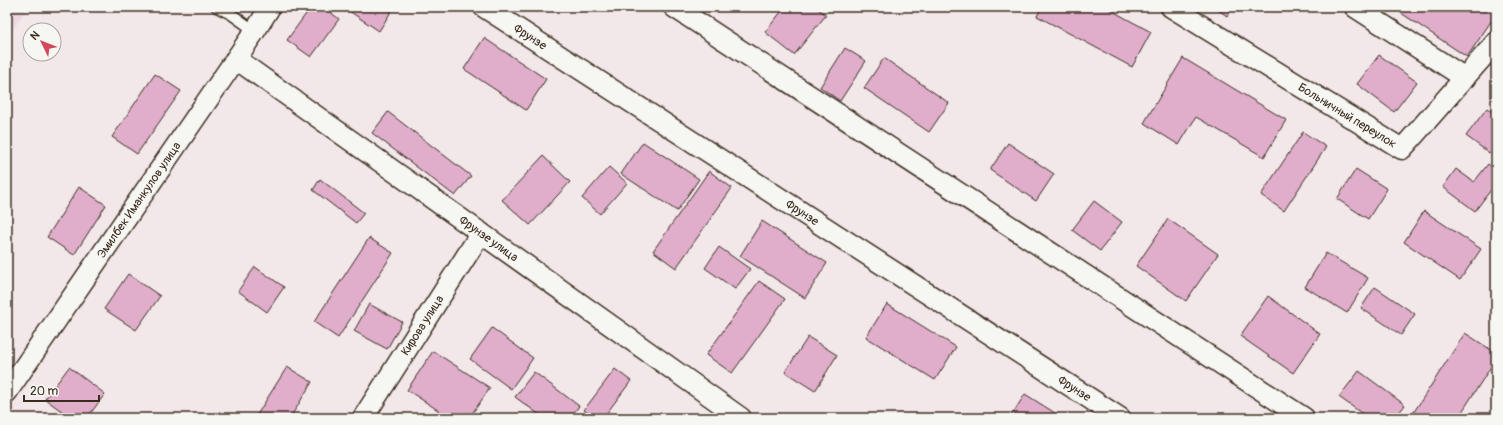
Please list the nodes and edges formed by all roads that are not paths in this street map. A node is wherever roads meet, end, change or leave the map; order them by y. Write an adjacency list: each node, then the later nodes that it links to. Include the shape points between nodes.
1 (217, 7): 7 (lane)
2 (270, 7): 7 (street, Эмилбек Иманкулов улица)
3 (484, 7): 15 (street, Фрунзе)
4 (674, 7): 16 (street)
5 (1171, 7): 10 (street, Больничный переулок, via 1402,149)
6 (1355, 7): 10 (street)
7 (255, 31): 9 (street, Эмилбек Иманкулов улица)
8 (1496, 42): 10 (street, Больничный переулок)
9 (236, 59): 11 (street, Фрунзе улица); 12 (street, Эмилбек Иманкулов улица)
10 (1465, 78)
11 (481, 233): 13 (street, Кирова улица); 14 (street, Фрунзе улица)
12 (7, 392)
13 (363, 418)
14 (741, 418)
15 (1120, 418)
16 (1304, 418)

